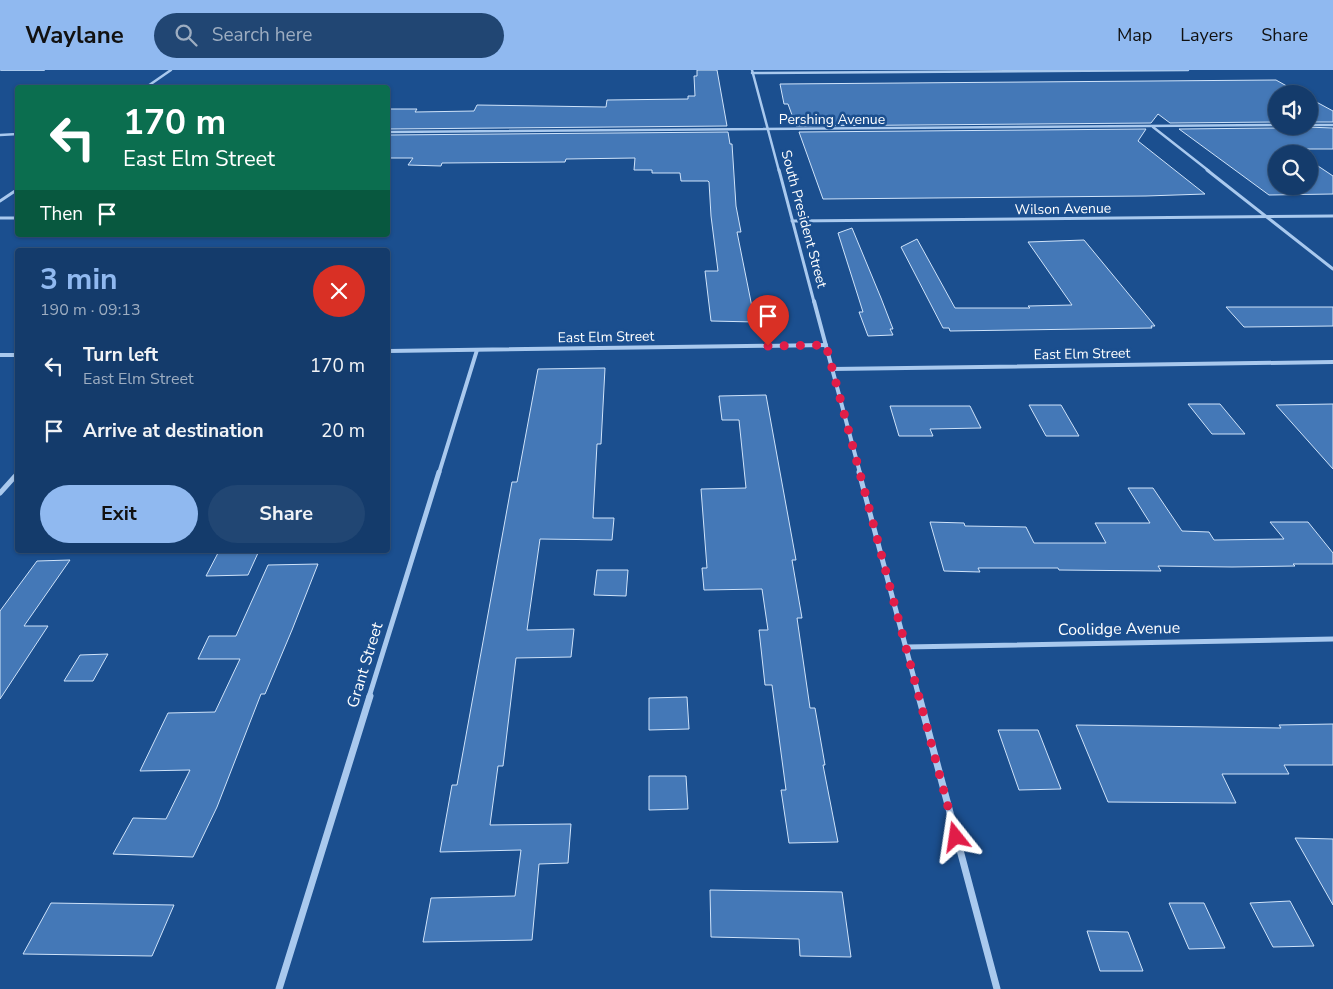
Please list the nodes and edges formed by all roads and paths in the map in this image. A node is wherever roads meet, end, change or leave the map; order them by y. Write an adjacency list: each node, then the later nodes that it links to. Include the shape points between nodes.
1 (0, 70): 2 (lane)
2 (44, 70)
3 (171, 70): 7 (street)
4 (1083, 70): 5 (street); 6 (street)
5 (1188, 70)
6 (752, 72): 12 (street, South President Street)
7 (149, 85)
8 (1268, 125): 11 (street, Pershing Avenue)
9 (1318, 125): 10 (street)
10 (1333, 125)
11 (1152, 126): 12 (street, Pershing Avenue); 19 (street)
12 (767, 129): 13 (street, Pershing Avenue); 22 (street, South President Street)
13 (390, 132)
14 (15, 134): 15 (street)
15 (0, 135)
16 (15, 191): 17 (street)
17 (0, 201)
18 (1333, 216): 19 (street, Wilson Avenue)
19 (1267, 217): 22 (street, Wilson Avenue); 23 (street)
20 (0, 218): 21 (street)
21 (15, 218)
22 (792, 221): 24 (street, South President Street)
23 (1333, 269)
24 (826, 345): 25 (street, East Elm Street); 30 (street, South President Street)
25 (477, 350): 26 (street, East Elm Street); 35 (street, Grant Street)
26 (390, 351)
27 (0, 355): 28 (street)
28 (15, 355)
29 (1333, 362): 30 (street, East Elm Street)
30 (832, 369): 34 (street)
31 (15, 476): 32 (street)
32 (0, 493)
33 (1333, 639): 34 (street, Coolidge Avenue)
34 (906, 647): 36 (street)
35 (279, 989)
36 (997, 989)

